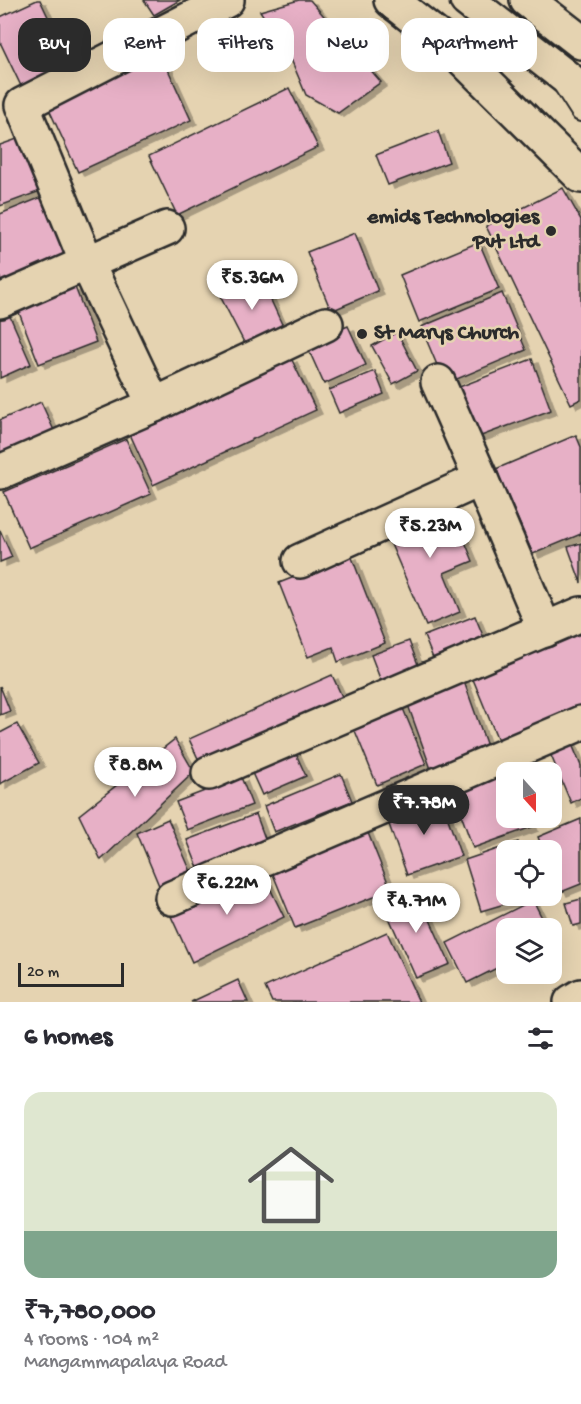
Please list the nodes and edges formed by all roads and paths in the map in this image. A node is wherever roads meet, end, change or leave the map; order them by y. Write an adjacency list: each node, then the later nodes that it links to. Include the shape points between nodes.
1 (227, 0): 8 (main road)
2 (467, 0): 6 (main road)
3 (527, 0): 5 (main road)
4 (396, 1): 10 (main road, via 453,49)
5 (581, 42)
6 (553, 67): 7 (main road); 9 (lane)
7 (581, 89)
8 (11, 111): 12 (main road)
9 (581, 111)
10 (581, 176)
11 (167, 228): 12 (main road)
12 (87, 263): 13 (main road); 16 (main road)
13 (0, 301)
14 (326, 324): 16 (main road)
15 (438, 382): 18 (main road)
16 (154, 405): 17 (main road)
17 (0, 472)
18 (481, 478): 19 (main road); 21 (main road)
19 (300, 561)
20 (581, 614): 21 (main road)
21 (544, 630): 23 (main road)
22 (581, 723): 24 (main road)
23 (209, 773)
24 (171, 898)
25 (581, 996): 26 (main road)
26 (571, 1002)

